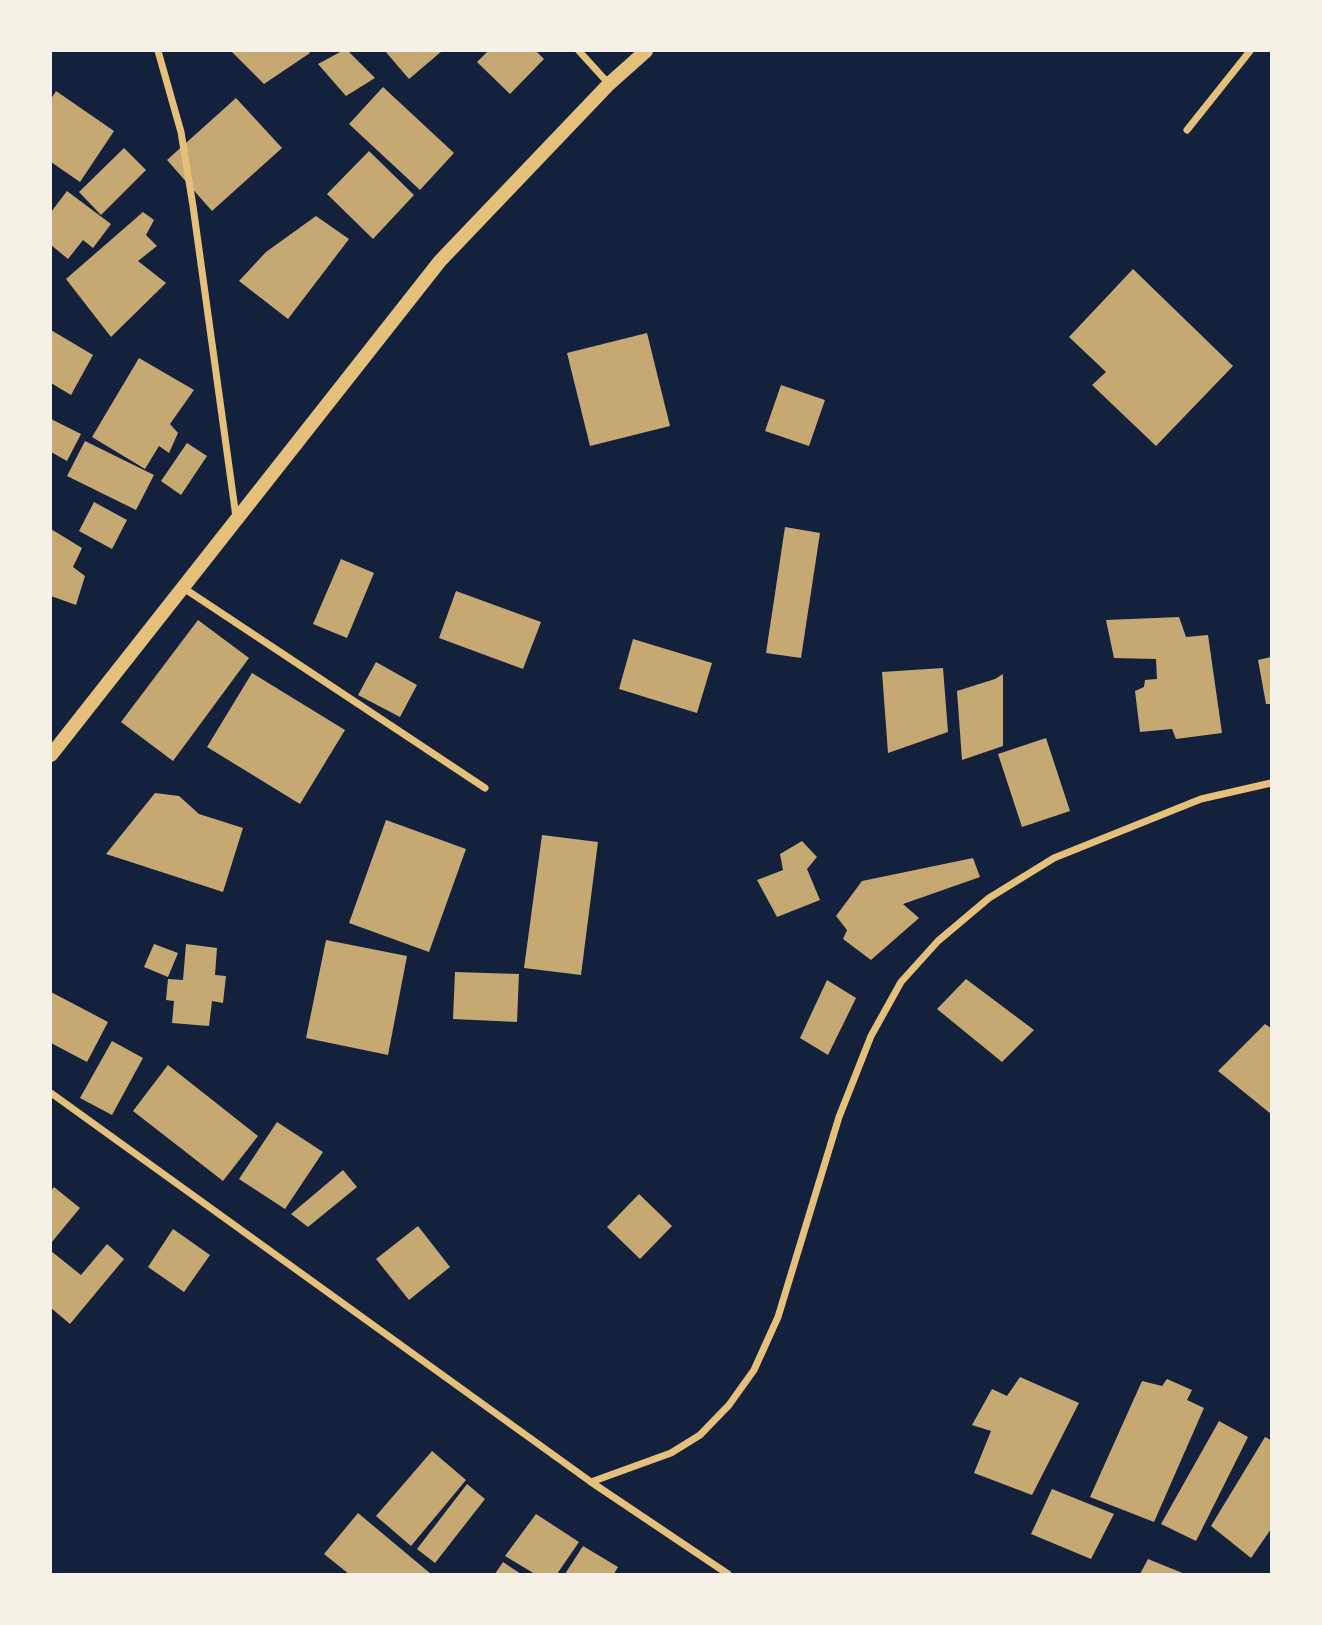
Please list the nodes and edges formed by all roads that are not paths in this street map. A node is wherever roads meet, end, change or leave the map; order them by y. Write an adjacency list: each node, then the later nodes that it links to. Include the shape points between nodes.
1 (158, 51): 7 (street, via 181,132)
2 (579, 51): 5 (street)
3 (646, 51): 5 (main road)
4 (1250, 51): 6 (street)
5 (610, 84): 7 (main road, via 440,261)
6 (1187, 130)
7 (236, 517): 8 (main road)
8 (182, 587): 9 (main road); 11 (street)
9 (51, 755)
10 (1271, 783): 13 (street, via 1201,799 1054,858 989,898 938,941 901,982 871,1036 839,1117 778,1317 754,1370 700,1435 671,1453)
11 (485, 788)
12 (51, 1093): 13 (street)
13 (591, 1482): 14 (street)
14 (728, 1574)

